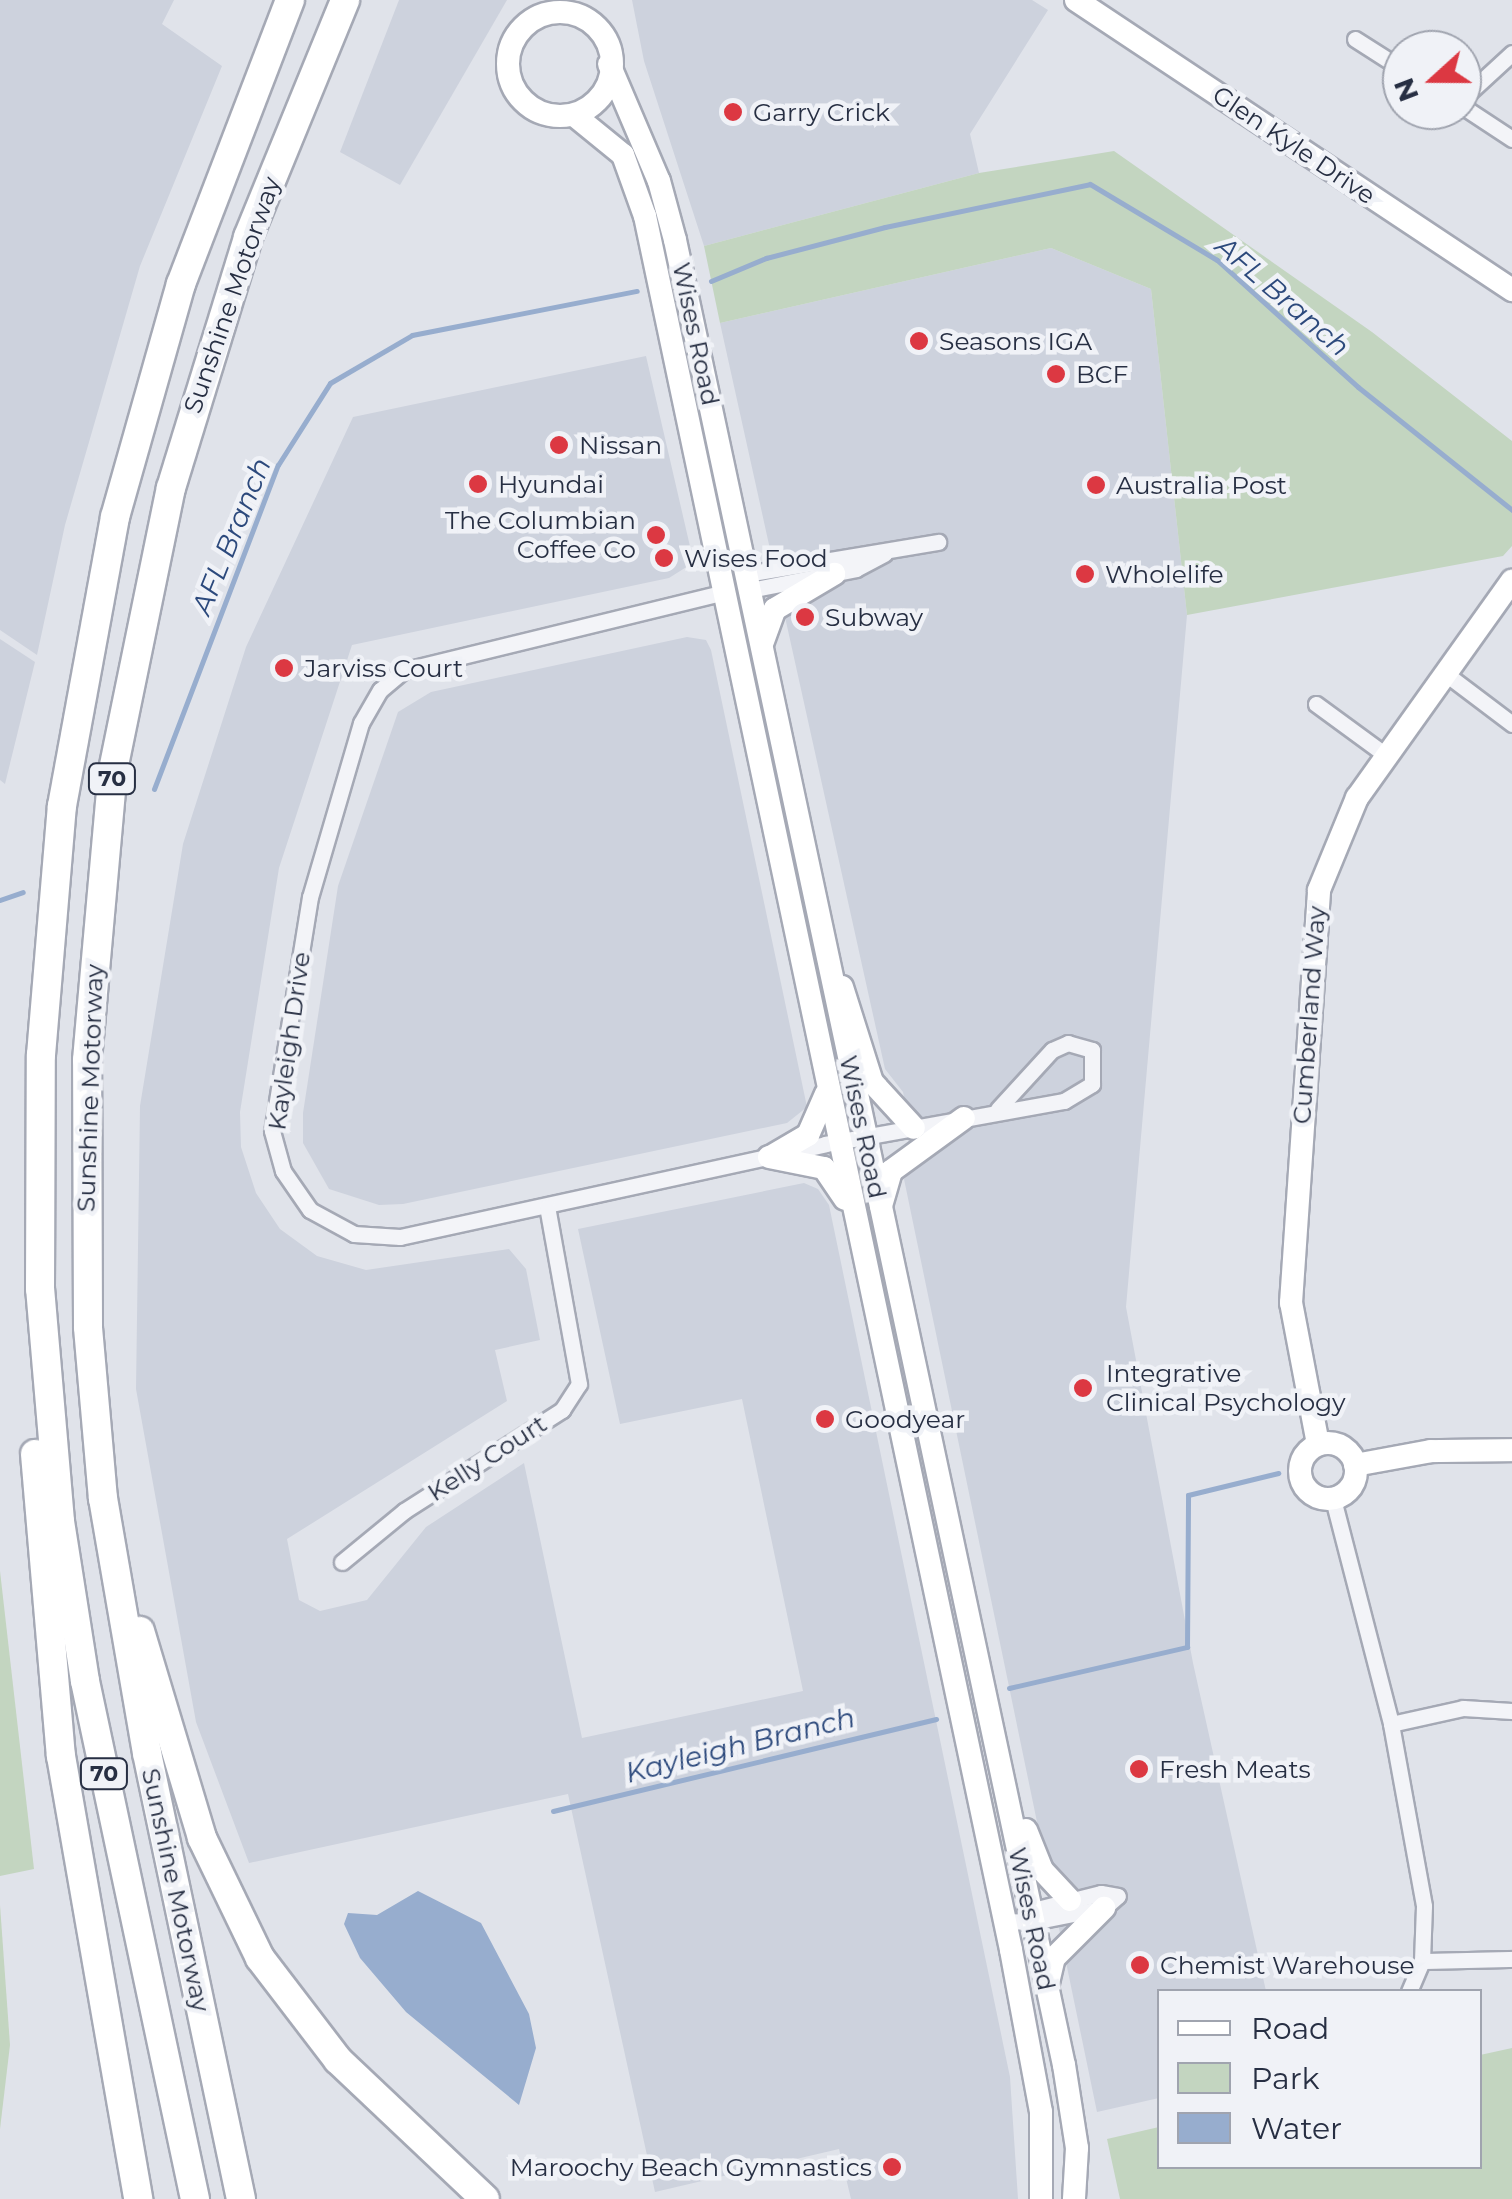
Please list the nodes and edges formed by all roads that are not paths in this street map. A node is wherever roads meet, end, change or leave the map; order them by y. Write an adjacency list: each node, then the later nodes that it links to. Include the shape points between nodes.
1 (290, 0): 37 (highway, Sunshine Motorway / 70, via 181,284 115,517 87,652 46,963 38,1203)
2 (344, 0): 43 (highway, Sunshine Motorway / 70, via 276,164 202,376 151,572 113,770 84,1147 94,1421)
3 (1076, 0): 14 (main road, Glen Kyle Drive)
4 (542, 8): 5 (main road); 11 (main road, via 514,46 516,95 544,116)
5 (595, 12): 9 (main road)
6 (1355, 39): 8 (street)
7 (1512, 52): 10 (street)
8 (1382, 56)
9 (610, 64): 11 (main road, via 602,93); 19 (main road, Wises Road, via 669,212)
10 (1482, 82)
11 (574, 115): 20 (main road, Wises Road, via 623,156 639,191)
12 (1482, 117): 13 (street)
13 (1512, 139)
14 (1512, 290)
15 (938, 542): 16 (street)
16 (888, 552): 17 (street); 19 (street, via 853,552)
17 (834, 574): 19 (street); 21 (main road, via 775,609)
18 (1512, 581): 22 (main road, Cumberland Way)
19 (748, 582): 20 (main road, Kayleigh Drive); 21 (main road, Wises Road)
20 (720, 594): 27 (main road, Wises Road); 34 (street, Kayleigh Drive, via 404,670 380,690 361,723 323,842 272,1131 283,1171 310,1210 354,1234 400,1237)
21 (761, 645): 26 (main road, Wises Road)
22 (1446, 674): 24 (street); 25 (main road, Cumberland Way)
23 (1316, 704): 25 (street)
24 (1512, 724)
25 (1388, 756): 38 (main road, Cumberland Way, via 1334,846 1313,929 1291,1303)
26 (827, 957): 30 (main road, via 856,1015 872,1082); 31 (main road, Wises Road)
27 (827, 1091): 32 (main road, Wises Road); 33 (main road, via 808,1136)
28 (998, 1110): 28 (street, Kayleigh Drive, via 1052,1050 1068,1043 1092,1050 1092,1084 1078,1096); 29 (street, Kayleigh Drive)
29 (964, 1118): 30 (street, Kayleigh Drive); 35 (main road, via 891,1172)
30 (914, 1128): 31 (street, Kayleigh Drive)
31 (864, 1136): 32 (street, Kayleigh Drive); 35 (main road, Wises Road)
32 (838, 1141): 33 (street, Kayleigh Drive); 36 (main road, Wises Road)
33 (769, 1157): 34 (street, Kayleigh Drive); 36 (main road, via 824,1168)
34 (547, 1207): 42 (street, Kelly Court, via 579,1384 562,1410 404,1510)
35 (880, 1211): 46 (main road, Wises Road)
36 (854, 1215): 50 (main road, Wises Road)
37 (43, 1344): 55 (highway, via 32,1386 50,1661); 56 (highway, Sunshine Motorway / 70, via 85,1680)
38 (1318, 1444): 40 (main road, via 1337,1444); 41 (main road, via 1304,1456 1302,1483 1314,1497)
39 (1512, 1450): 40 (main road, via 1431,1451)
40 (1355, 1464): 41 (main road, via 1354,1483)
41 (1333, 1500): 45 (street)
42 (342, 1562)
43 (116, 1592): 57 (highway, Sunshine Motorway / 70); 58 (highway, via 140,1630 208,1854 260,1958 338,2060)
44 (1512, 1711): 45 (street, via 1463,1708)
45 (1391, 1724): 52 (street, via 1424,1906)
46 (994, 1737): 47 (main road, via 1032,1851); 49 (main road, Wises Road)
47 (1070, 1900): 48 (street, via 1118,1896); 49 (street)
48 (1104, 1908): 49 (street); 54 (main road, via 1054,1958)
49 (1032, 1916): 50 (street); 54 (main road, Wises Road)
50 (1005, 1921): 59 (main road, Wises Road, via 1041,2112)
51 (1512, 1959): 52 (street)
52 (1422, 1961): 53 (street)
53 (1411, 1989)
54 (1048, 1990): 60 (main road, Wises Road, via 1074,2118)
55 (138, 2199)
56 (195, 2199)
57 (241, 2199)
58 (485, 2199)
59 (1041, 2199)
60 (1074, 2199)

